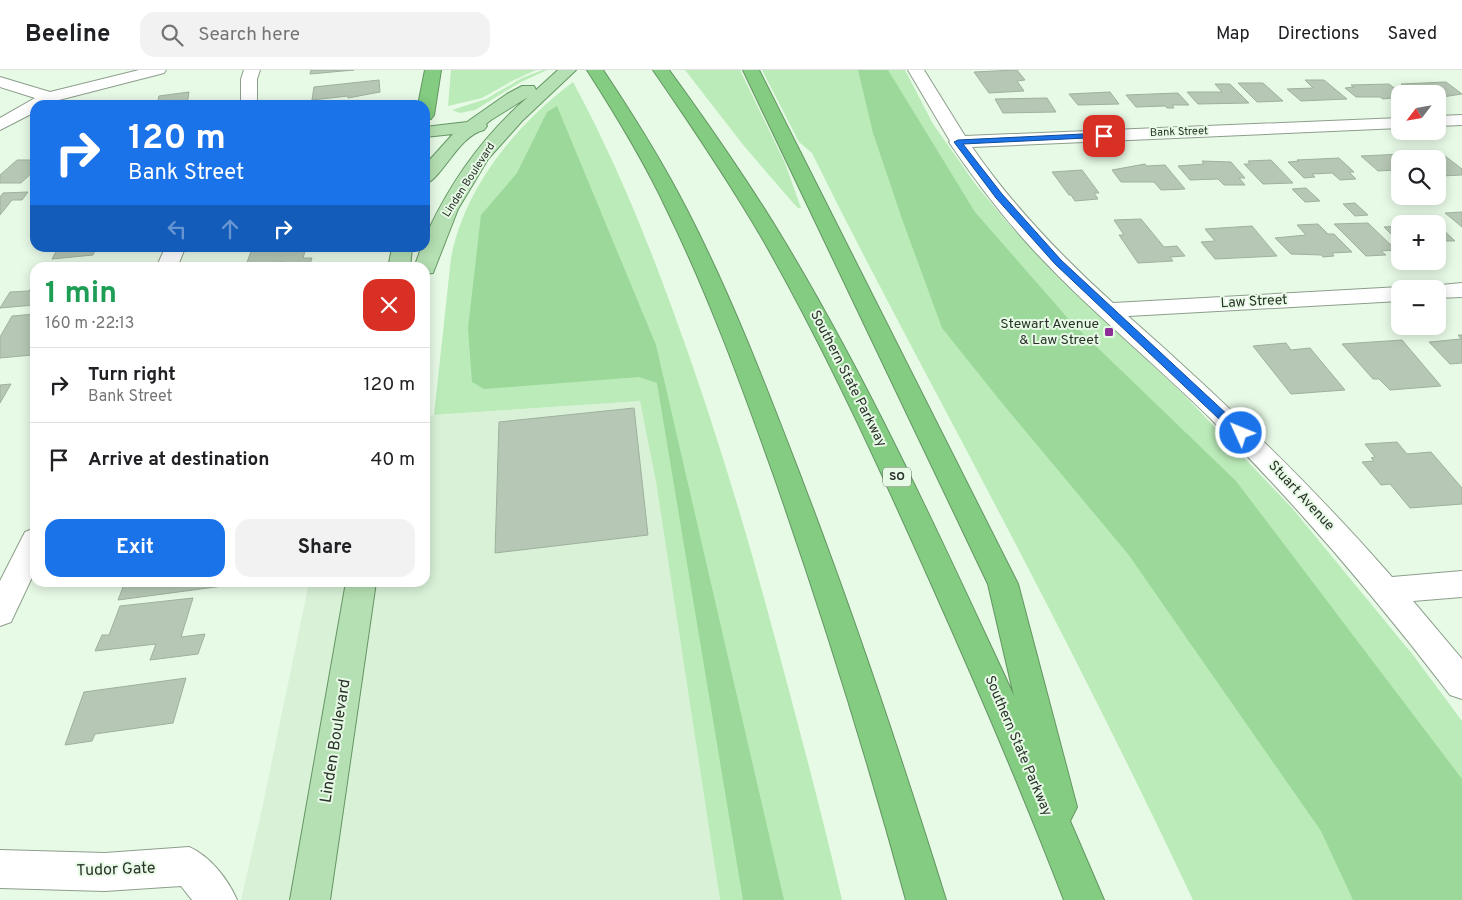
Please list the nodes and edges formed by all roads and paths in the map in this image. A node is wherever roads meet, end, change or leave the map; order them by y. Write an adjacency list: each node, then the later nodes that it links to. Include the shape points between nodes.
1 (158, 70): 10 (street)
2 (252, 70): 12 (street)
3 (433, 70): 13 (highway)
4 (568, 70): 18 (main road, Linden Boulevard); 20 (main road, Linden Boulevard, via 516,96)
5 (595, 70): 39 (highway, via 661,180 686,229 772,433 849,650)
6 (751, 70): 36 (highway, via 1003,584)
7 (916, 70): 22 (street, Stuart Avenue)
8 (665, 75): 36 (highway, Southern State Parkway / SO, via 750,200 816,314 953,598 1010,723)
9 (0, 82): 10 (street)
10 (49, 96): 11 (street)
11 (42, 100)
12 (249, 100)
13 (428, 100)
14 (30, 107): 19 (street)
15 (1462, 120): 16 (street)
16 (1446, 121)
17 (1391, 122): 22 (street, Bank Street)
18 (509, 123): 20 (main road); 24 (main road, Linden Boulevard, via 482,156 452,202)
19 (0, 125)
20 (473, 127): 21 (main road); 23 (main road, Linden Boulevard)
21 (430, 131)
22 (958, 142): 28 (street, Stuart Avenue, via 1035,238)
23 (430, 172)
24 (430, 252)
25 (1462, 290): 26 (street)
26 (1446, 291)
27 (1391, 294): 28 (street, Law Street)
28 (1108, 310): 32 (street, Stuart Avenue, via 1241,433)
29 (30, 550): 33 (street)
30 (1462, 584): 32 (street)
31 (361, 587): 38 (main road, Linden Boulevard)
32 (1386, 590): 34 (street, Stuart Avenue)
33 (0, 613)
34 (1462, 684)
35 (0, 869): 37 (street, Tudor Gate, via 105,872 189,866)
36 (1083, 898)
37 (217, 900)
38 (310, 900)
39 (926, 900)

